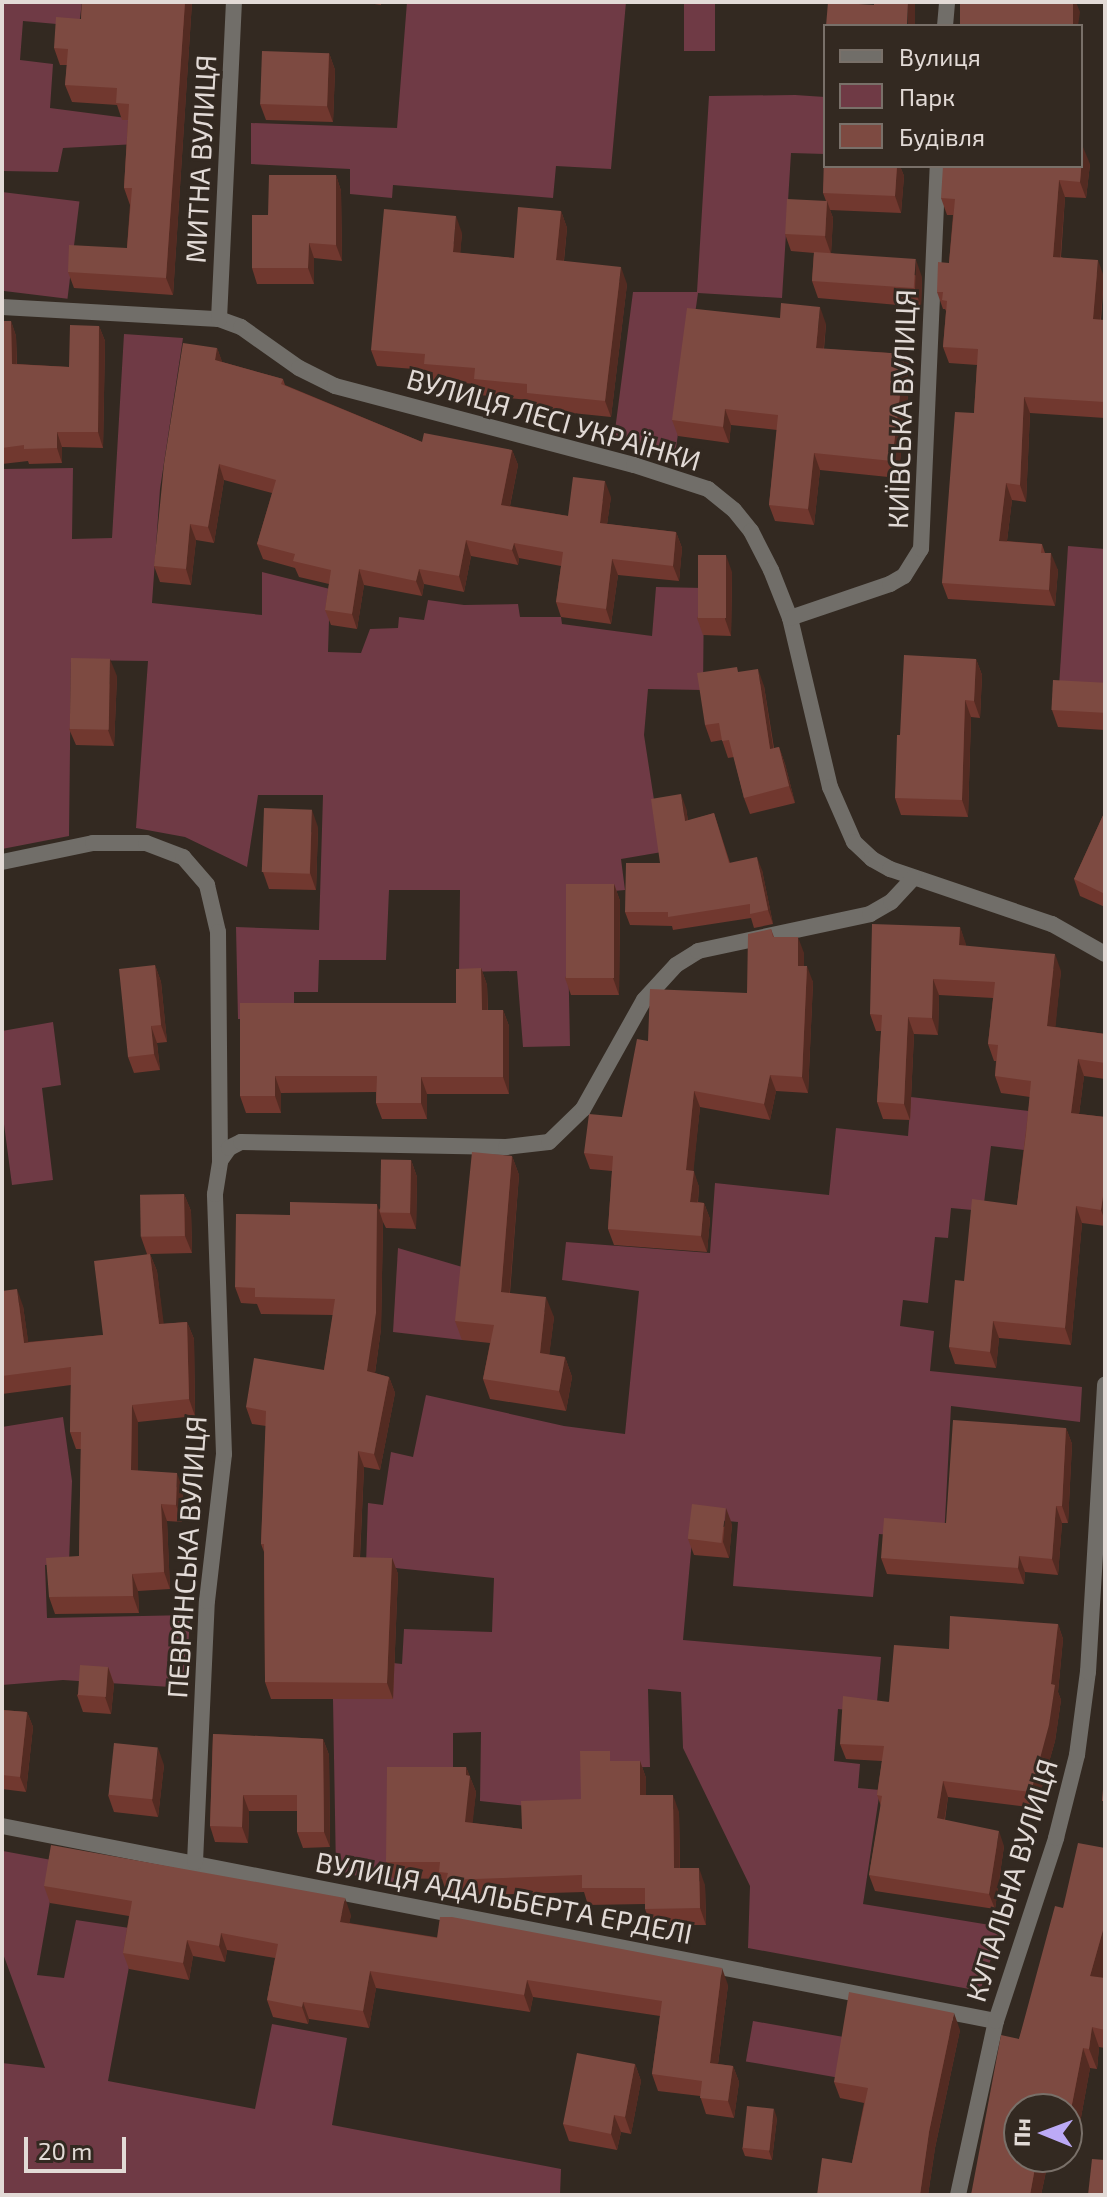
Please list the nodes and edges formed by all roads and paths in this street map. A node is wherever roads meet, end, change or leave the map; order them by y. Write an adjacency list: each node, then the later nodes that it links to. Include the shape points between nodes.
1 (234, 2): 6 (street, МИТНА ВУЛИЦЯ)
2 (947, 2): 3 (street)
3 (945, 24)
4 (938, 168): 7 (street, КИЇВСЬКА ВУЛИЦЯ, via 921,549 904,576 890,584)
5 (2, 307): 6 (street)
6 (219, 319): 7 (street, ВУЛИЦЯ ЛЕСІ УКРАЇНКИ, via 241,327 335,386 708,489 751,531)
7 (790, 618): 9 (street, ВУЛИЦЯ ЛЕСІ УКРАЇНКИ, via 822,758 842,818 854,842 872,859)
8 (2, 862): 11 (street, ПЕВРЯНСЬКА ВУЛИЦЯ, via 93,843 146,843 183,857 207,885 218,932)
9 (913, 878): 10 (street, ВУЛИЦЯ ЛЕСІ УКРАЇНКИ, via 1052,924); 11 (street, via 891,902 870,914 698,951 676,965 644,1000 583,1109 549,1142 506,1147 241,1142)
10 (1105, 954)
11 (220, 1161): 14 (street, ПЕВРЯНСЬКА ВУЛИЦЯ, via 215,1194 224,1454 207,1601)
12 (1105, 1385): 15 (street, КУПАЛЬНА ВУЛИЦЯ, via 1088,1672 1077,1755 1056,1838)
13 (2, 1826): 14 (street, ВУЛИЦЯ АДАЛЬБЕРТА ЕРДЕЛІ)
14 (195, 1862): 15 (street, ВУЛИЦЯ АДАЛЬБЕРТА ЕРДЕЛІ)
15 (996, 2021): 16 (street, КУПАЛЬНА ВУЛИЦЯ)
16 (958, 2195)

